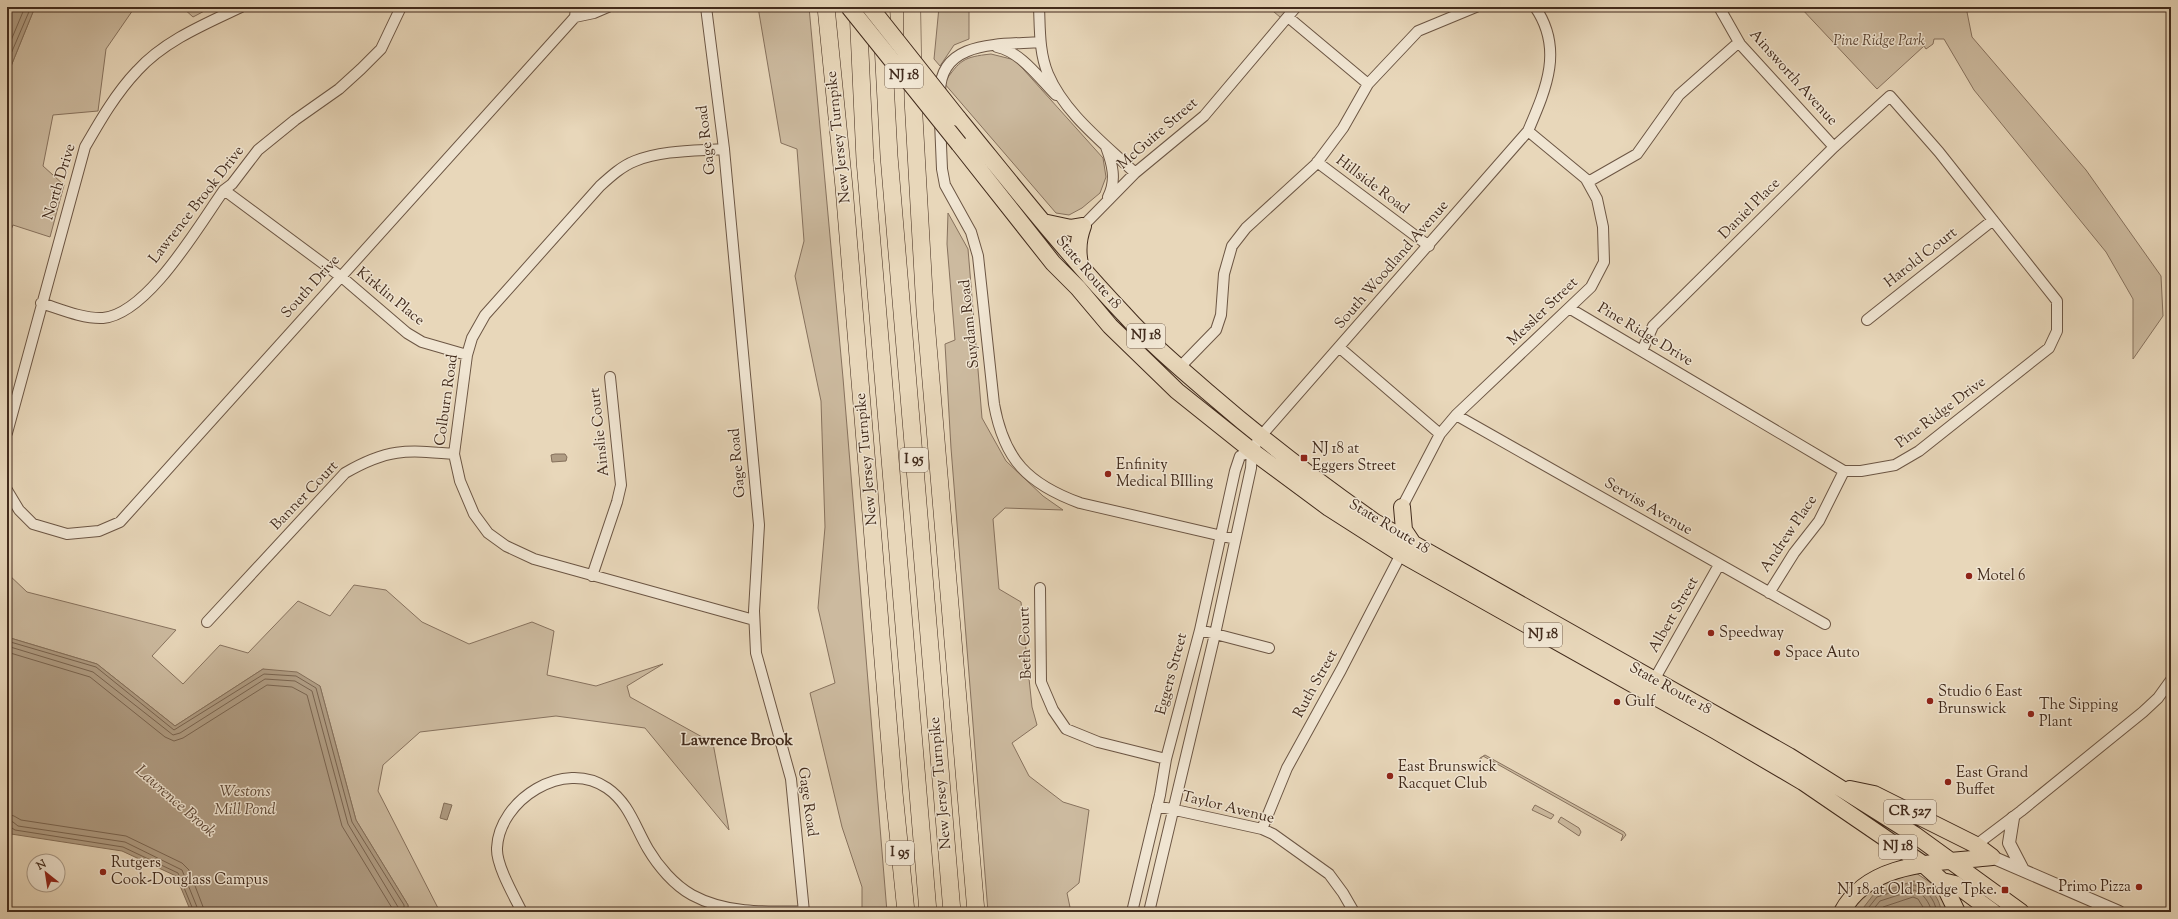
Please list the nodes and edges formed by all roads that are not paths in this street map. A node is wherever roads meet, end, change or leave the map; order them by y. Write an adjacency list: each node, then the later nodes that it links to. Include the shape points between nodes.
1 (241, 7): 39 (street, North Drive, via 170,44 142,66 100,120 85,147)
2 (401, 7): 31 (street, Lawrence Brook Drive, via 381,48 361,69 339,89 258,150 232,184)
3 (608, 7): 16 (street, via 594,13)
4 (706, 7): 27 (street, Gage Road)
5 (826, 7): 87 (highway, New Jersey Turnpike / I 95)
6 (849, 7): 51 (highway, State Route 18 / NJ 18, bridge, via 1053,263 1110,326 1177,391)
7 (858, 7): 88 (highway, New Jersey Turnpike / I 95, via 865,160)
8 (870, 7): 34 (highway, State Route 18 / NJ 18, bridge)
9 (881, 7): 89 (highway, New Jersey Turnpike / I 95, via 889,156)
10 (912, 7): 90 (highway, New Jersey Turnpike / I 95, via 915,135 925,302)
11 (1039, 7): 18 (street)
12 (1296, 7): 17 (street, McGuire Street)
13 (1476, 7): 21 (street, via 1418,31)
14 (1535, 7): 24 (street, South Woodland Avenue, via 1547,34 1551,58 1546,89)
15 (1719, 7): 19 (street, Ainsworth Avenue)
16 (576, 12): 38 (street, South Drive)
17 (1288, 17): 21 (street); 29 (street, McGuire Street, via 1204,116)
18 (1040, 42): 20 (street, Suydam Road); 23 (street, via 1048,73 1061,98)
19 (1739, 42): 26 (street, Ainsworth Avenue); 30 (street, via 1679,95 1637,154)
20 (991, 46): 23 (street, via 1006,49 1020,58); 57 (street, Suydam Road, via 961,53 950,62 939,87 942,170 945,185 976,243 994,404 1003,439 1014,458 1032,479 1063,497)
21 (1368, 84): 28 (street, via 1343,128)
22 (1890, 96): 26 (street, Daniel Place); 33 (street, Pine Ridge Drive)
23 (1078, 117): 25 (street)
24 (1528, 131): 30 (street, Messler Street); 36 (street, South Woodland Avenue)
25 (1104, 143): 29 (street); 32 (street, via 1113,177 1112,188)
26 (1834, 147): 43 (street, Daniel Place, via 1653,326)
27 (724, 149): 44 (street, Colburn Road, via 656,156 636,161 619,170 600,186 486,315 472,338); 65 (street, Gage Road, via 759,525)
28 (1317, 162): 36 (street, Hillside Road); 45 (street, via 1246,228 1232,246 1224,274 1221,314 1216,330)
29 (1135, 173): 32 (street, McGuire Street)
30 (1588, 182): 40 (street, Messler Street, via 1597,199 1604,227 1604,262 1591,287)
31 (224, 190): 38 (street, Kirklin Place); 39 (street, Lawrence Brook Drive, via 169,267 144,297 126,310 104,318 77,314)
32 (1106, 201): 35 (street, McGuire Street)
33 (1993, 220): 41 (street, Harold Court); 53 (street, Pine Ridge Drive, via 2057,301 2057,331 2049,348 1919,451 1895,465)
34 (1043, 222): 35 (highway, via 1071,228); 37 (highway, State Route 18 / NJ 18)
35 (1083, 226): 37 (highway, via 1078,245)
36 (1428, 246): 42 (street, South Woodland Avenue)
37 (1080, 264): 45 (highway, State Route 18 / NJ 18, via 1124,315)
38 (341, 277): 44 (street, Kirklin Place, via 407,333 422,342); 54 (street, South Drive, via 120,522 99,531 67,534 34,524 19,510)
39 (41, 303): 48 (street, North Drive)
40 (1569, 308): 43 (street, Pine Ridge Drive); 47 (street, Messler Street)
41 (1867, 320)
42 (1340, 348): 49 (street); 50 (street, South Woodland Avenue)
43 (1642, 351): 53 (street, Pine Ridge Drive)
44 (466, 355): 52 (street, Colburn Road)
45 (1180, 368): 50 (highway, State Route 18 / NJ 18)
46 (610, 377): 62 (street, Ainslie Court, via 621,485)
47 (1456, 415): 49 (street, Messler Street); 61 (street, Serviss Avenue)
48 (7, 433)
49 (1440, 434): 55 (street, Messler Street)
50 (1260, 437): 51 (street, Eggers Street); 56 (highway, State Route 18 / NJ 18)
51 (1252, 451): 57 (street, Eggers Street, via 1240,456); 58 (street, Eggers Street, via 1251,468); 60 (highway, State Route 18 / NJ 18, via 1329,508)
52 (454, 454): 62 (street, Colburn Road, via 465,496 488,533 506,546 534,559); 66 (street, Banner Court, via 409,450 381,455 344,473)
53 (1844, 471): 64 (street, Andrew Place, via 1819,521 1794,553)
54 (7, 490)
55 (1402, 507): 56 (highway, via 1390,518); 59 (highway, via 1404,530)
56 (1375, 522): 59 (highway, State Route 18 / NJ 18)
57 (1220, 535): 58 (street, Suydam Road); 68 (street, Eggers Street)
58 (1235, 539): 69 (street, Eggers Street)
59 (1412, 542): 71 (highway, State Route 18 / NJ 18)
60 (1401, 554): 78 (street, Ruth Street, via 1287,768); 81 (highway, State Route 18 / NJ 18, via 1716,731)
61 (1719, 565): 64 (street, Serviss Avenue); 71 (street, Albert Street)
62 (592, 576): 65 (street, Colburn Road)
63 (1040, 588): 73 (street, Beth Court, via 1041,682 1053,710 1066,730 1098,742)
64 (1769, 593): 67 (street, Serviss Avenue)
65 (754, 620): 85 (street, Gage Road, via 756,653 791,779)
66 (207, 622)
67 (1825, 624)
68 (1200, 630): 69 (street); 73 (street, Eggers Street)
69 (1215, 634): 70 (street); 76 (street, Eggers Street)
70 (1269, 648)
71 (1654, 680): 74 (highway, State Route 18 / NJ 18)
72 (2171, 680): 77 (street, via 2158,698 2143,712)
73 (1166, 759): 75 (street, Eggers Street)
74 (1841, 788): 79 (highway, CR 527, via 1874,794); 81 (highway, State Route 18 / NJ 18, via 1915,835)
75 (1157, 806): 76 (street, Taylor Avenue); 83 (street, Eggers Street)
76 (1174, 810): 78 (street, Taylor Avenue); 84 (street, Eggers Street)
77 (2013, 818): 79 (street); 82 (street, via 2009,843)
78 (1262, 829): 92 (street, Taylor Avenue, via 1329,874)
79 (1976, 845): 80 (highway, CR 527); 81 (highway, via 1969,852)
80 (1992, 857): 81 (highway, CR 527); 82 (street, CR 527)
81 (1940, 865): 93 (highway, CR 527, via 1878,877 1868,882 1848,900); 94 (highway); 95 (highway, State Route 18 / NJ 18, via 1956,884); 96 (highway, State Route 18 / NJ 18)
82 (2023, 870): 97 (street, CR 527)
83 (1134, 901): 84 (street); 91 (street, Eggers Street)
84 (1150, 909)
85 (804, 911): 86 (street, via 734,910 690,894 660,866 648,849 630,810 619,798 606,787 590,780 568,778 537,787 519,802 508,816 498,836 496,850 499,862)
86 (522, 912)
87 (906, 912)
88 (928, 912)
89 (952, 912)
90 (976, 912)
91 (1132, 912)
92 (1354, 912)
93 (1842, 912)
94 (1957, 912)
95 (1992, 912)
96 (2021, 912)
97 (2119, 912)

